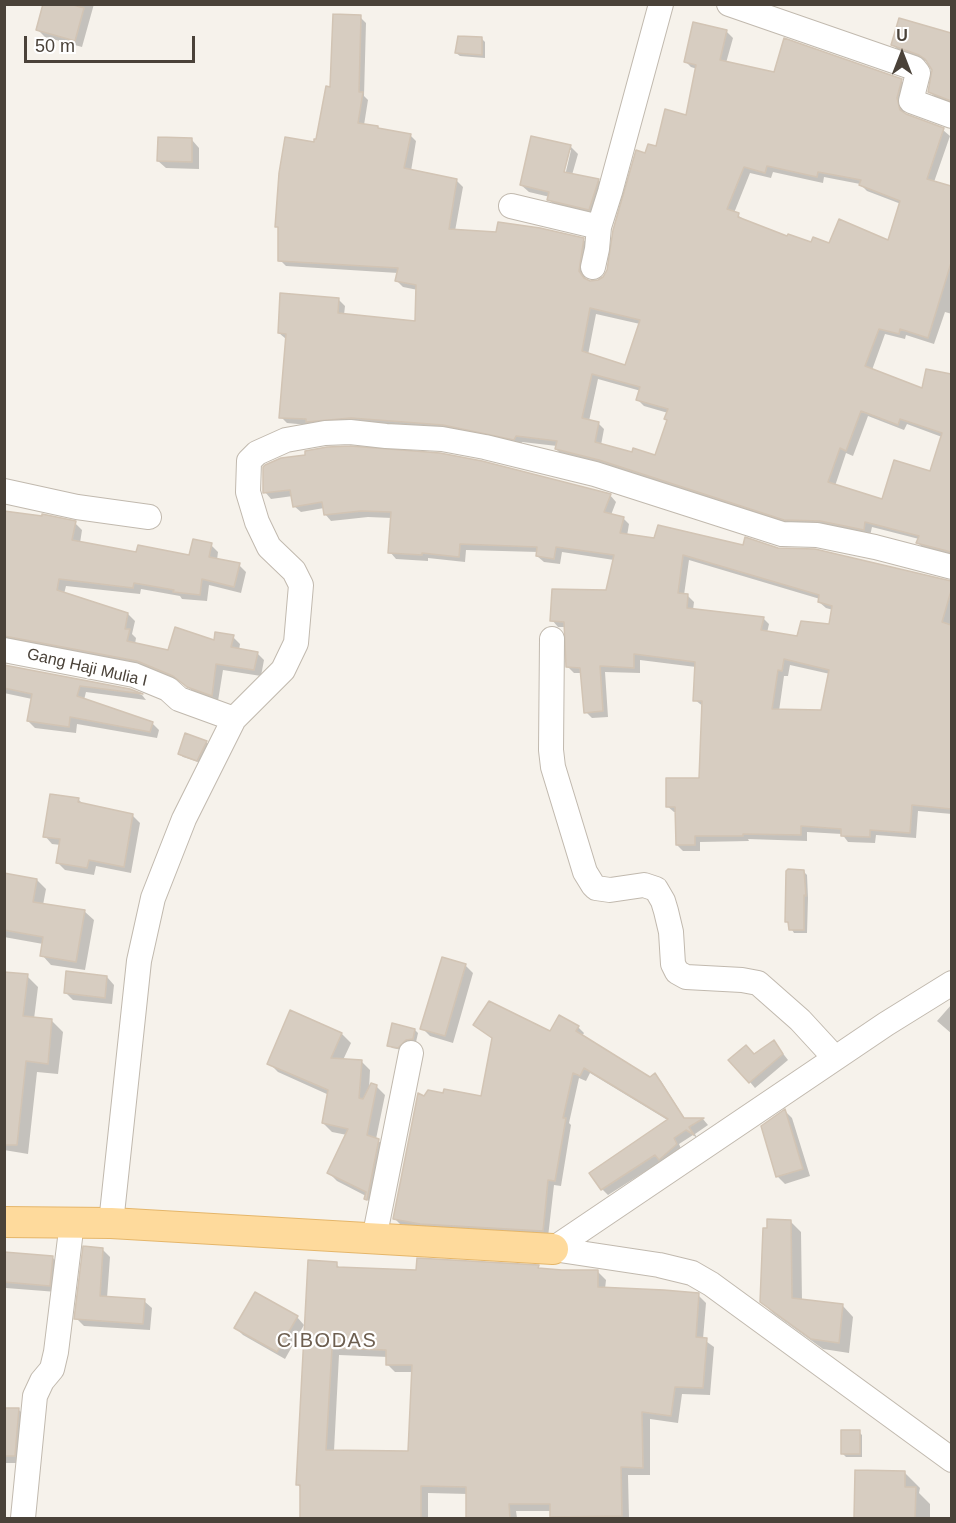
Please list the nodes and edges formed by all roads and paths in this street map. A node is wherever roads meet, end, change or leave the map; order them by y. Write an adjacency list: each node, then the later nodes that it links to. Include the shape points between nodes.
1 (661, 4): 5 (street)
2 (729, 4): 3 (street, via 914,68 918,73 911,101)
3 (951, 116)
4 (511, 206): 5 (street)
5 (599, 227): 6 (street)
6 (593, 267)
7 (4, 491): 8 (street)
8 (149, 517)
9 (951, 567): 12 (street, via 875,547 782,534 595,474 464,442 350,432 286,440 257,453 249,461 248,492 269,547 294,571 301,585 296,643 283,670)
10 (552, 639): 15 (street, via 553,767 585,872 593,885 610,890 644,885 656,889 666,911 677,972 686,977 758,984)
11 (4, 650): 12 (street, Gang Haji Mulia I, via 134,675 168,689 179,699)
12 (234, 719): 18 (street, via 184,819 153,898 137,970)
13 (951, 983): 15 (street)
14 (411, 1053): 19 (street)
15 (836, 1058): 20 (street)
16 (4, 1222): 17 (main road)
17 (72, 1222): 18 (main road); 22 (street, via 56,1352 52,1369 35,1396)
18 (111, 1223): 19 (main road)
19 (374, 1239): 20 (main road)
20 (553, 1249): 21 (street, via 692,1273)
21 (951, 1460)
22 (23, 1518)

